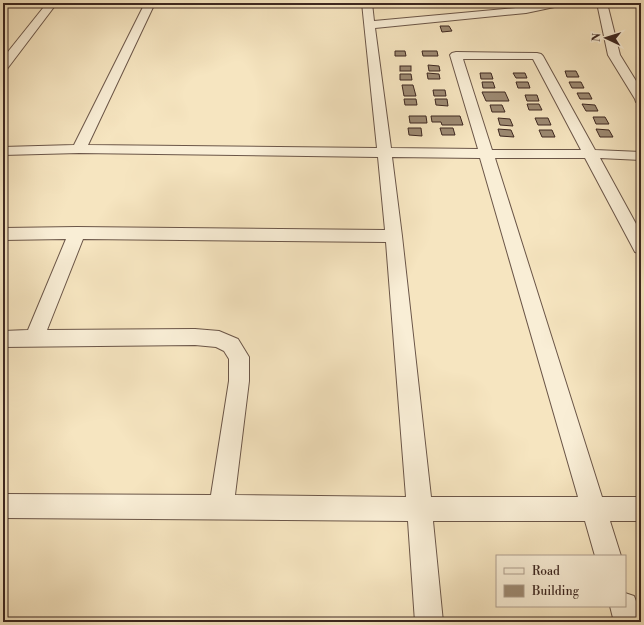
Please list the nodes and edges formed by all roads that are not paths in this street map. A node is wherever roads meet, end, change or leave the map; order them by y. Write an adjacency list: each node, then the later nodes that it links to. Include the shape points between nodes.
1 (52, 3): 7 (street)
2 (150, 3): 9 (street)
3 (367, 3): 6 (street)
4 (560, 3): 6 (street, via 526,10)
5 (602, 3): 8 (street, via 614,55)
6 (369, 25): 11 (street)
7 (3, 66)
8 (641, 99)
9 (79, 150): 10 (street); 11 (street)
10 (3, 151)
11 (385, 153): 12 (street); 17 (street)
12 (487, 154): 13 (street); 13 (street, via 456,56 537,56); 23 (street)
13 (591, 154): 14 (street); 18 (street)
14 (641, 156)
15 (77, 233): 16 (street); 17 (street); 20 (street)
16 (3, 234)
17 (394, 236): 25 (street)
18 (641, 248)
19 (3, 338): 20 (street)
20 (34, 339): 22 (street, via 195,337 219,338 231,344 239,357 239,381)
21 (3, 506): 22 (street)
22 (221, 507): 25 (street)
23 (593, 508): 24 (street); 25 (street); 26 (street)
24 (641, 509)
25 (420, 510): 28 (street)
26 (608, 555)
27 (624, 607): 29 (street)
28 (429, 622)
29 (628, 622)

